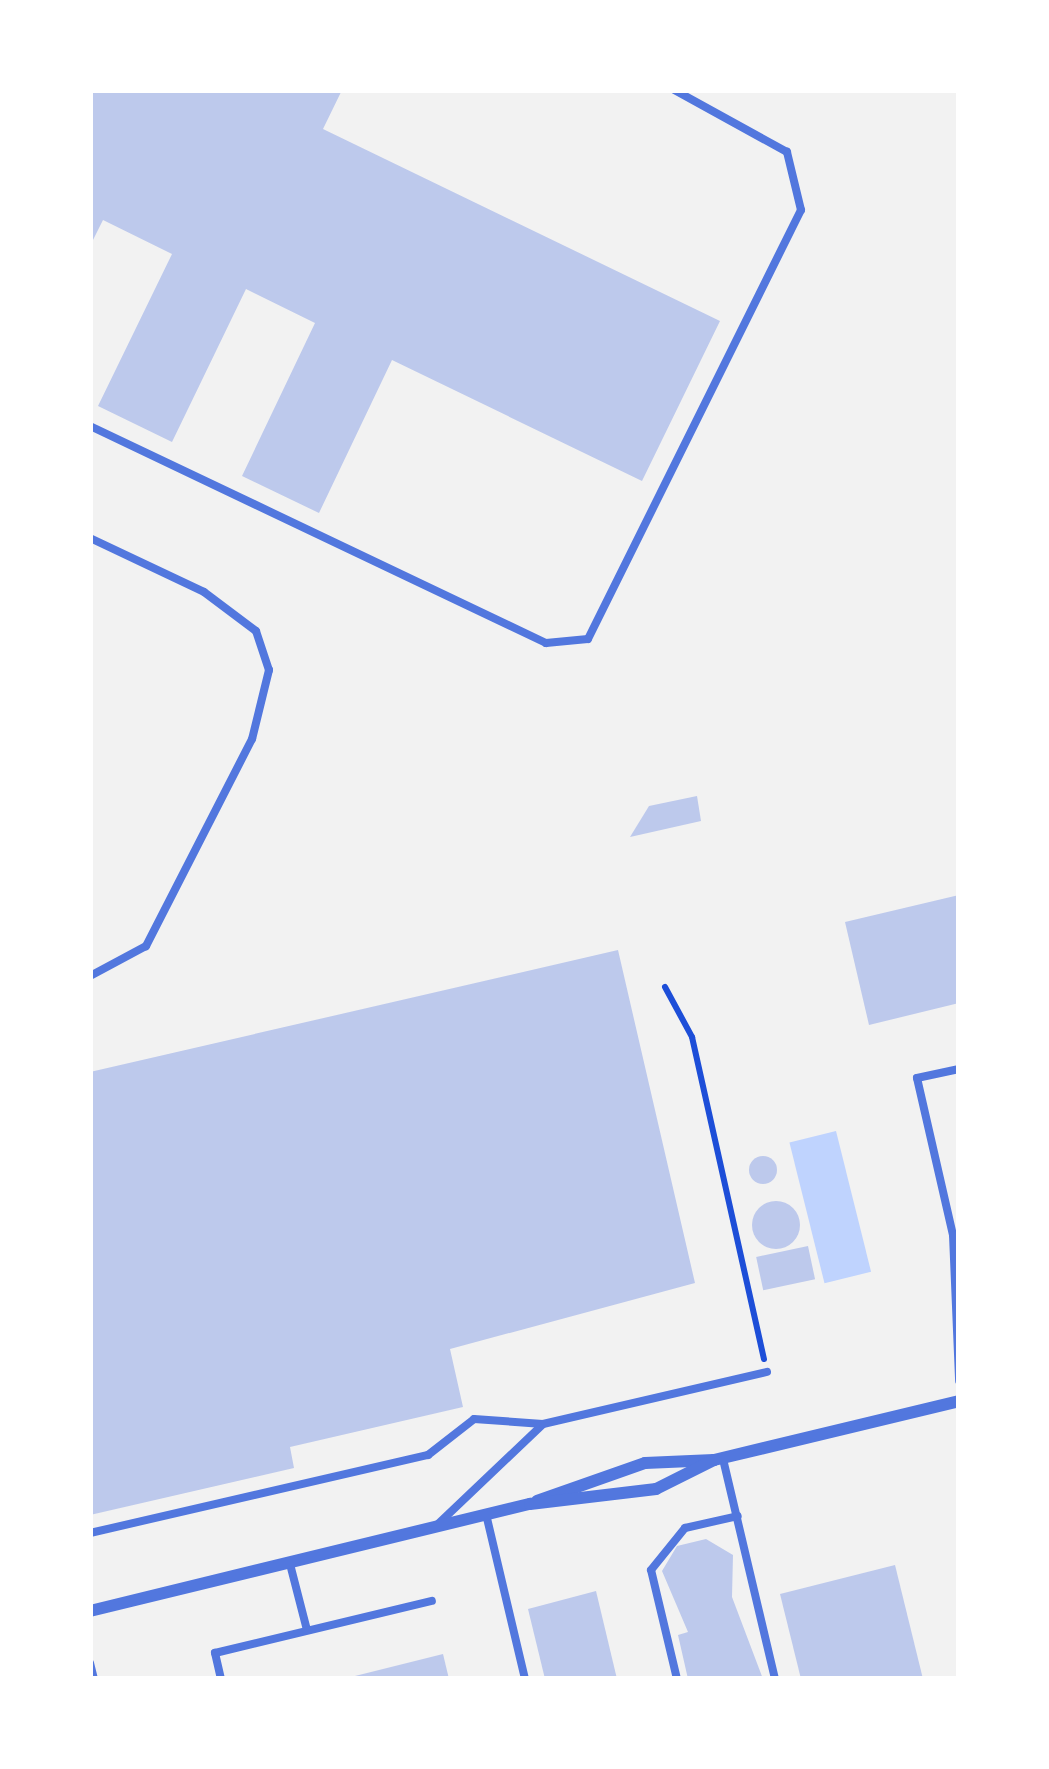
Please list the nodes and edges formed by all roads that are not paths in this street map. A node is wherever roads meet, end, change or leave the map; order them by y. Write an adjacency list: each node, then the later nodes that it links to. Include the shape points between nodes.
1 (674, 90): 2 (lane, via 787,152 801,210 588,639 546,643)
2 (90, 426)
3 (90, 538): 4 (lane, via 204,592 256,631 269,670 252,739 146,946)
4 (90, 976)
5 (959, 1069): 6 (lane, via 917,1078 953,1235)
6 (958, 1318): 8 (lane)
7 (767, 1372): 10 (lane)
8 (959, 1381)
9 (959, 1401): 11 (street)
10 (543, 1424): 15 (lane); 16 (lane, via 474,1419 428,1455)
11 (719, 1459): 12 (street, via 644,1463); 12 (street, via 639,1493); 14 (lane)
12 (530, 1504): 13 (street)
13 (486, 1514): 15 (street); 24 (lane)
14 (738, 1516): 25 (lane, via 685,1528 651,1570); 26 (lane)
15 (435, 1527): 17 (street)
16 (90, 1533)
17 (290, 1562): 19 (street); 20 (lane)
18 (432, 1600): 20 (lane)
19 (90, 1611)
20 (307, 1631): 23 (lane, via 215,1653)
21 (90, 1663): 22 (lane)
22 (94, 1679)
23 (221, 1679)
24 (525, 1679)
25 (677, 1679)
26 (775, 1679)

